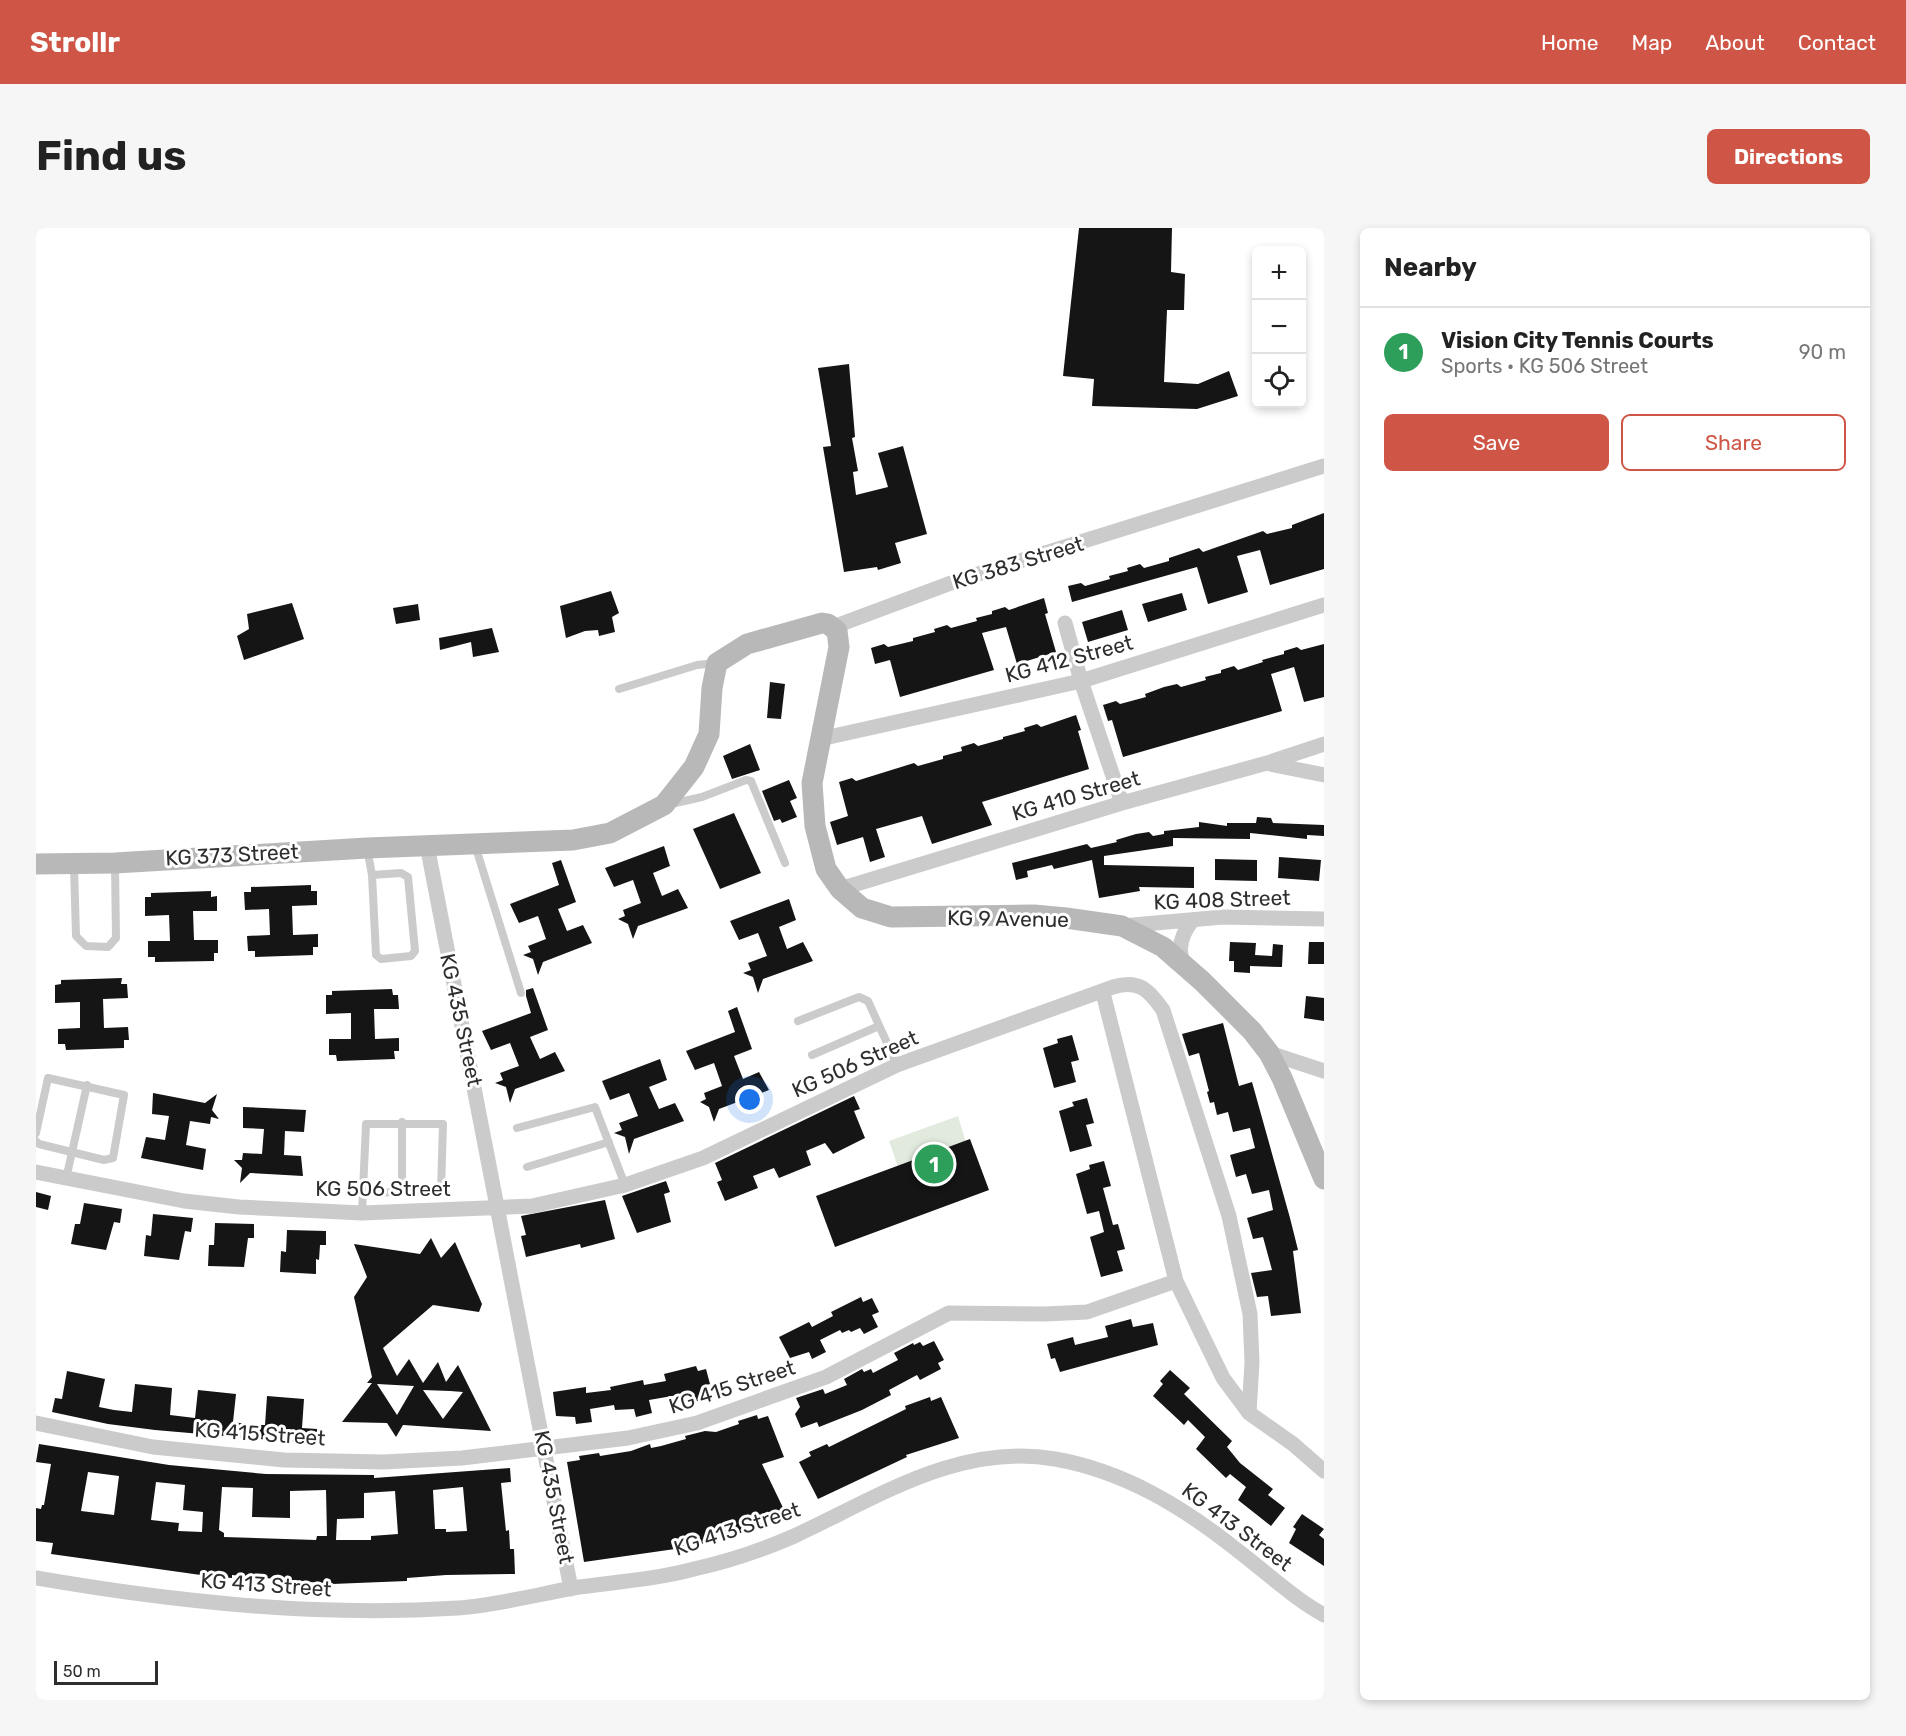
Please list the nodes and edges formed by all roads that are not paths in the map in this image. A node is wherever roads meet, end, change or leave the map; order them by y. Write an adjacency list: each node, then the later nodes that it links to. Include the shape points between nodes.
1 (1324, 466): 4 (street, KG 383 Street, via 959,579)
2 (1324, 605): 6 (street, KG 412 Street)
3 (1065, 623): 6 (street)
4 (833, 627): 5 (main road, KG 383 Street, via 822,623 747,644); 8 (main road, KG 9 Avenue, via 839,647)
5 (717, 663): 7 (lane, via 697,665); 13 (main road, via 709,734 694,767)
6 (1081, 681): 8 (street, KG 412 Street); 12 (street)
7 (619, 689)
8 (820, 739): 22 (main road, KG 9 Avenue, via 812,783 814,826 826,869)
9 (1324, 744): 10 (street, KG 410 Street)
10 (1267, 763): 11 (street); 12 (street, KG 410 Street)
11 (1324, 775)
12 (1122, 803): 22 (street, KG 410 Street)
13 (664, 805): 14 (main road, via 610,834 573,840); 19 (lane, via 751,781)
14 (474, 843): 15 (main road); 27 (lane)
15 (427, 845): 16 (main road, KG 373 Street); 49 (street, KG 435 Street)
16 (367, 848): 18 (main road, KG 373 Street); 21 (lane)
17 (74, 863): 18 (main road, KG 373 Street); 18 (lane, via 76,936 86,946 108,947 116,938); 20 (main road, KG 373 Street)
18 (115, 863)
19 (785, 863)
20 (36, 864)
21 (372, 874): 21 (lane, via 401,873 408,877 415,951 411,956 381,959 376,955)
22 (840, 889): 25 (main road, KG 9 Avenue, via 862,908 891,917 1034,915)
23 (1324, 919): 24 (street, KG 408 Street)
24 (1193, 920): 25 (street, KG 408 Street); 26 (street, via 1184,931 1181,944)
25 (1122, 926): 26 (main road, KG 9 Avenue, via 1163,947)
26 (1184, 965): 31 (main road, KG 9 Avenue, via 1252,1031)
27 (521, 993)
28 (1103, 993): 33 (street, KG 506 Street); 51 (street); 52 (street, KG 506 Street, via 1124,984 1143,986 1163,1010 1229,1216 1250,1314)
29 (798, 1021): 30 (lane, via 859,997 868,1001)
30 (879, 1026): 32 (lane); 33 (lane)
31 (1269, 1053): 34 (street); 45 (main road, KG 9 Avenue)
32 (812, 1055)
33 (897, 1065): 46 (street, KG 506 Street, via 703,1158)
34 (1324, 1071)
35 (87, 1085): 38 (lane, via 48,1078); 41 (lane); 41 (lane, via 124,1095 113,1158 104,1160)
36 (402, 1122): 47 (lane); 47 (lane, via 443,1124 443,1187 437,1192); 48 (lane, via 366,1124)
37 (517, 1128): 40 (lane, via 595,1107)
38 (36, 1133)
39 (36, 1140): 41 (lane)
40 (609, 1142): 42 (lane); 46 (lane)
41 (71, 1153): 44 (lane)
42 (527, 1167)
43 (36, 1172): 44 (street, KG 506 Street)
44 (66, 1179): 50 (street, KG 506 Street, via 184,1201)
45 (1324, 1179)
46 (625, 1185): 49 (street, KG 506 Street, via 532,1206)
47 (402, 1192): 48 (lane)
48 (364, 1193): 50 (lane)
49 (496, 1208): 50 (street, KG 506 Street); 54 (street, KG 435 Street)
50 (362, 1213)
51 (1176, 1281): 52 (street, via 1222,1378); 54 (street, KG 415 Street, via 1087,1312 949,1313 826,1377 757,1404 697,1423 628,1438)
52 (1249, 1413): 55 (street)
53 (36, 1423): 54 (street, KG 415 Street, via 153,1447 284,1460 383,1462)
54 (545, 1449): 57 (street, KG 435 Street)
55 (1324, 1472)
56 (36, 1578): 57 (street, KG 413 Street, via 214,1603 337,1611 461,1608)
57 (571, 1589): 58 (street, KG 413 Street, via 694,1570 787,1539 939,1468 997,1456 1054,1458 1141,1486 1175,1505)
58 (1324, 1615)

